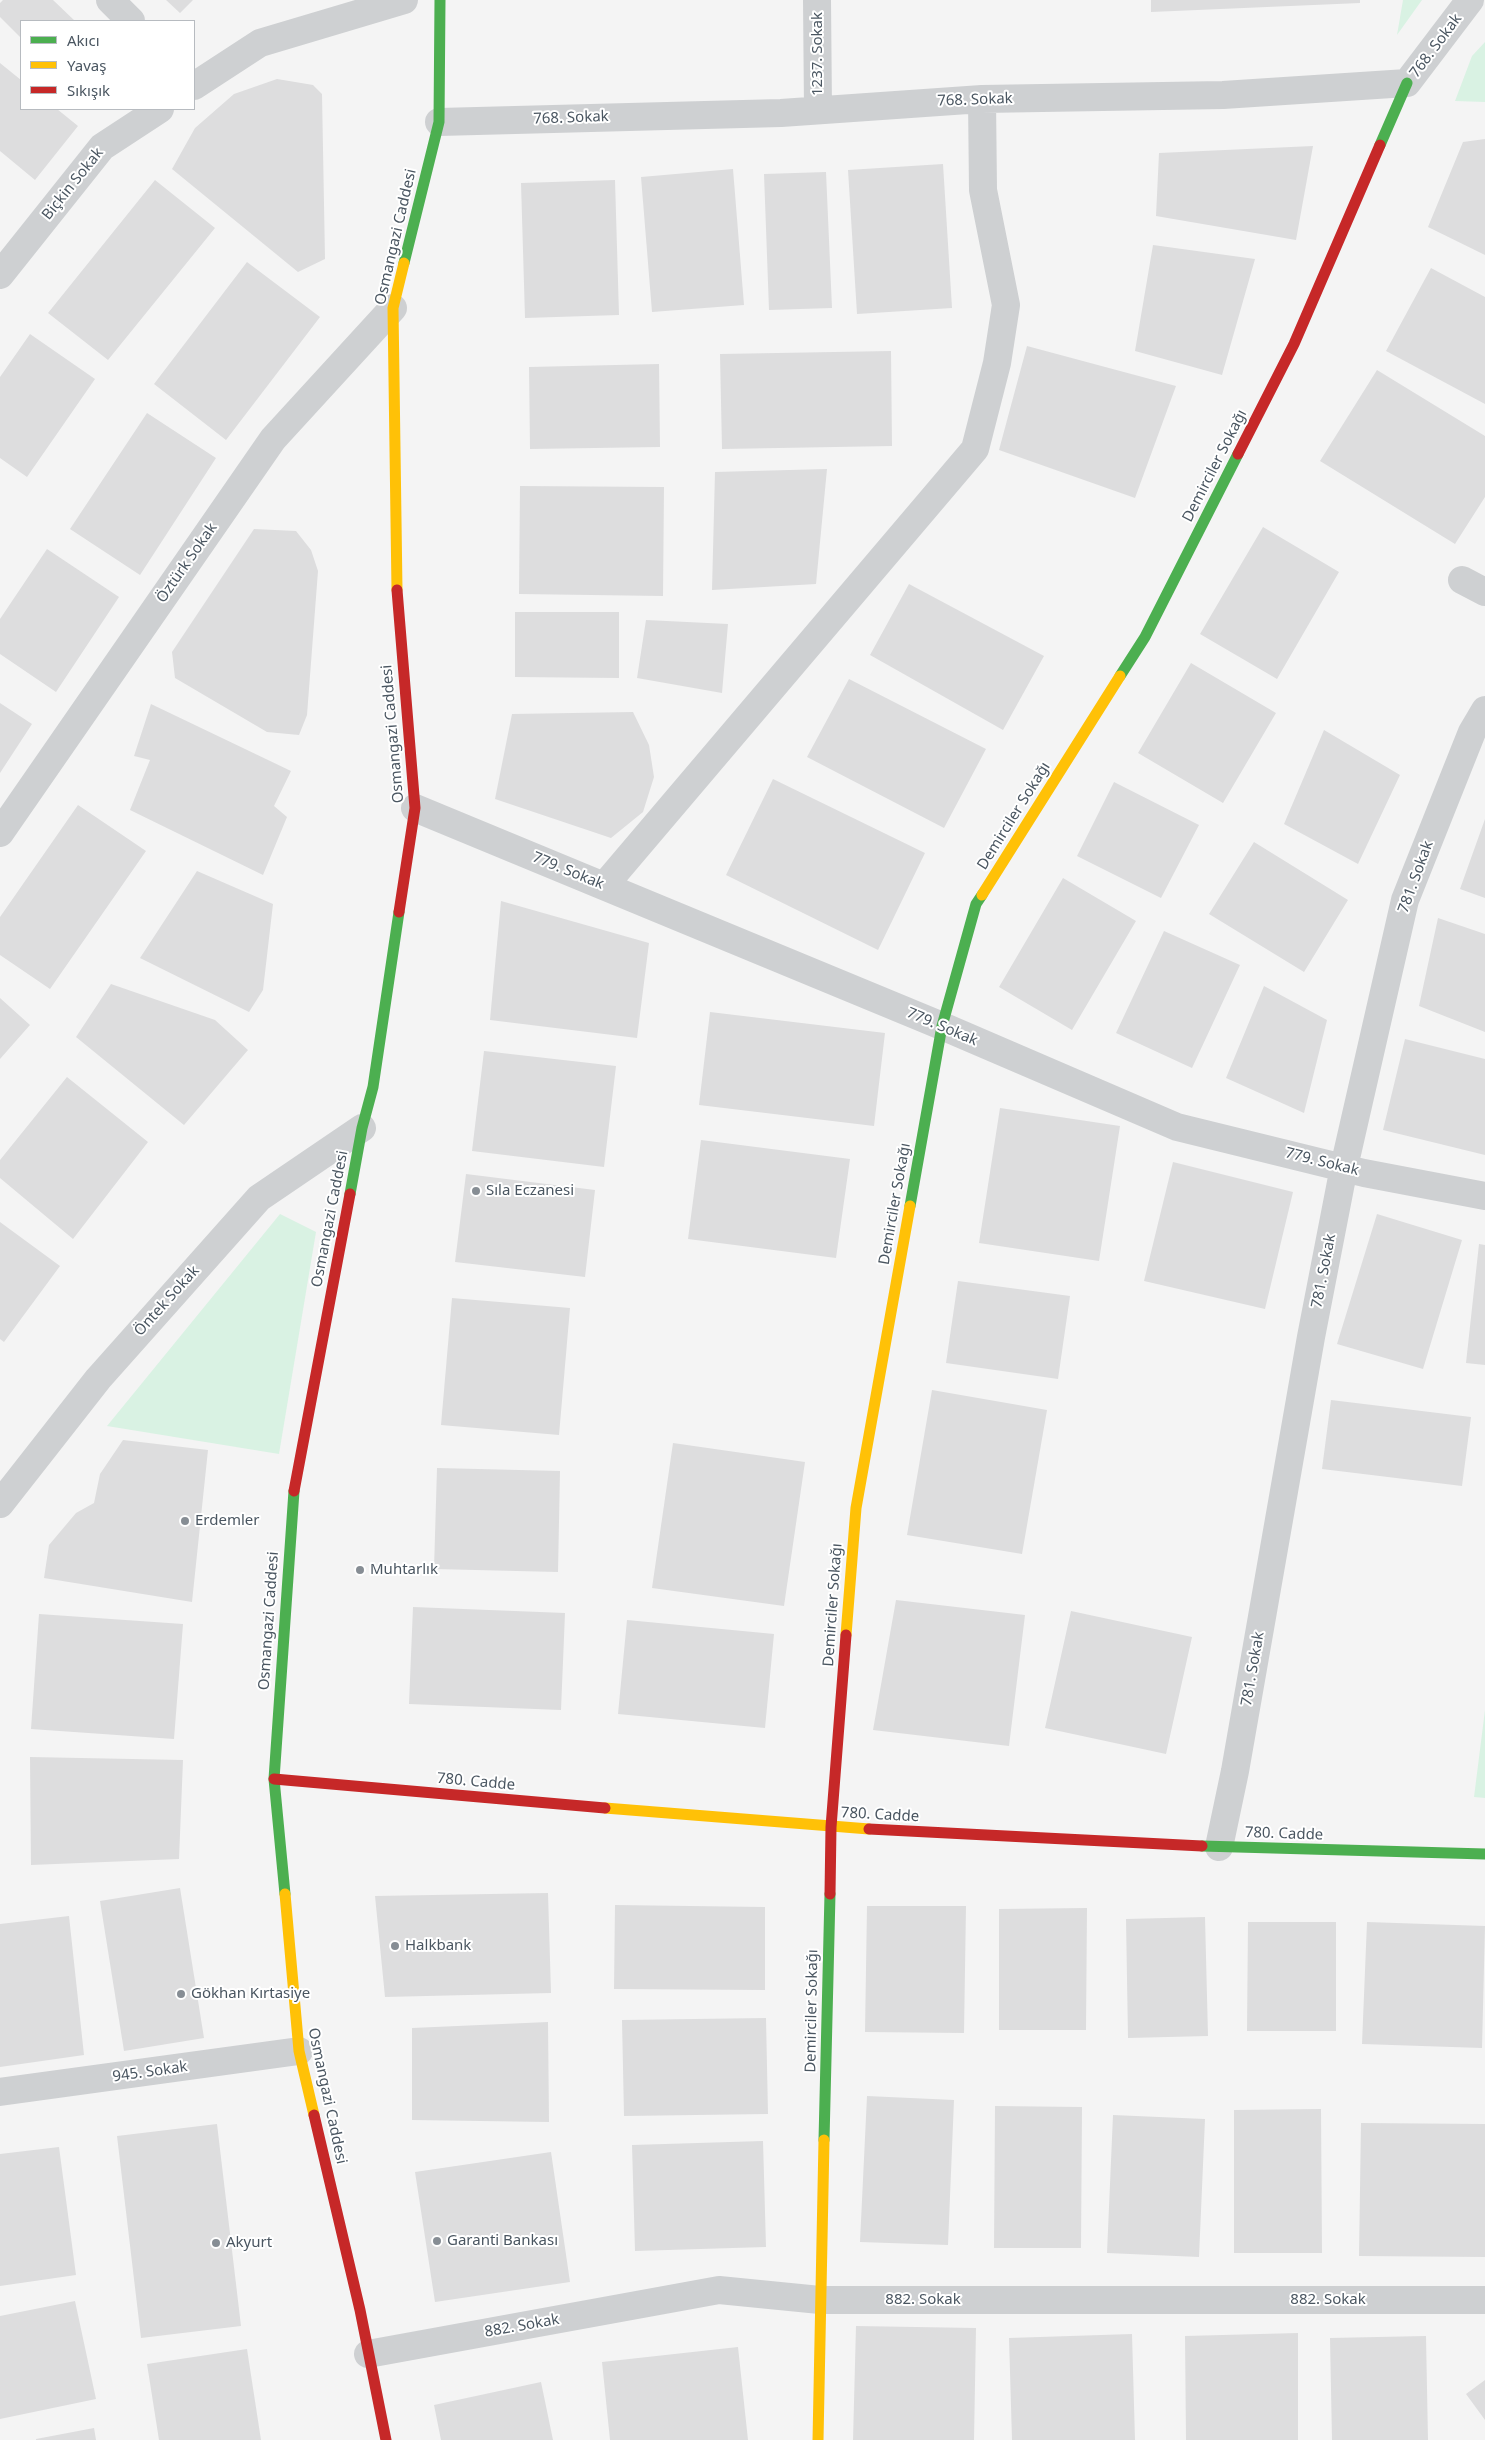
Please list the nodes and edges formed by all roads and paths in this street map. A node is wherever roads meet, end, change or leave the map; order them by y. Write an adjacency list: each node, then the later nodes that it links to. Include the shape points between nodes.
1 (110, 0): 6 (street)
2 (404, 0): 8 (street, via 260,43)
3 (440, 0): 12 (street, Osmangazi Caddesi)
4 (818, 0): 10 (street, 1237. Sokak)
5 (1470, 0): 7 (street, 768. Sokak)
6 (130, 20)
7 (1408, 83): 9 (street, 768. Sokak, via 1223,95); 19 (street, Demirciler Sokağı, via 1294,344 1145,637 976,904)
8 (195, 85)
9 (982, 99): 10 (street, 768. Sokak); 18 (street, via 983,190 1006,305 997,363 975,449)
10 (818, 109): 12 (street, 768. Sokak, via 781,113)
11 (158, 110): 13 (street, Biçkin Sokak, via 102,147)
12 (439, 122): 14 (street, Osmangazi Caddesi)
13 (0, 275)
14 (393, 308): 16 (street, Osmangazi Caddesi, via 396,579); 17 (street, Öztürk Sokak, via 273,439)
15 (1485, 710): 21 (street, 781. Sokak, via 1472,732 1405,900)
16 (415, 808): 18 (street, 779. Sokak); 20 (street, Osmangazi Caddesi, via 373,1087)
17 (0, 832)
18 (604, 886): 19 (street, 779. Sokak)
19 (942, 1026): 21 (street, 779. Sokak, via 1177,1127); 25 (street, Demirciler Sokağı, via 856,1508)
20 (362, 1128): 23 (street, Öntek Sokak, via 259,1198 98,1379); 24 (street, Osmangazi Caddesi, via 292,1504)
21 (1344, 1168): 22 (street, 779. Sokak); 26 (street, 781. Sokak, via 1309,1346 1235,1771)
22 (1485, 1196)
23 (0, 1504)
24 (274, 1779): 25 (street, 780. Cadde); 28 (street, Osmangazi Caddesi)
25 (831, 1827): 26 (street, 780. Cadde); 30 (street, Demirciler Sokağı)
26 (1218, 1847): 27 (street, 780. Cadde)
27 (1485, 1854)
28 (299, 2051): 29 (street, 945. Sokak); 32 (street, Osmangazi Caddesi)
29 (0, 2092)
30 (820, 2300): 31 (street, 882. Sokak); 32 (street, 882. Sokak, via 719,2290); 34 (street, Demirciler Sokağı)
31 (1485, 2300)
32 (368, 2354): 33 (street, Osmangazi Caddesi)
33 (386, 2440)
34 (818, 2440)

